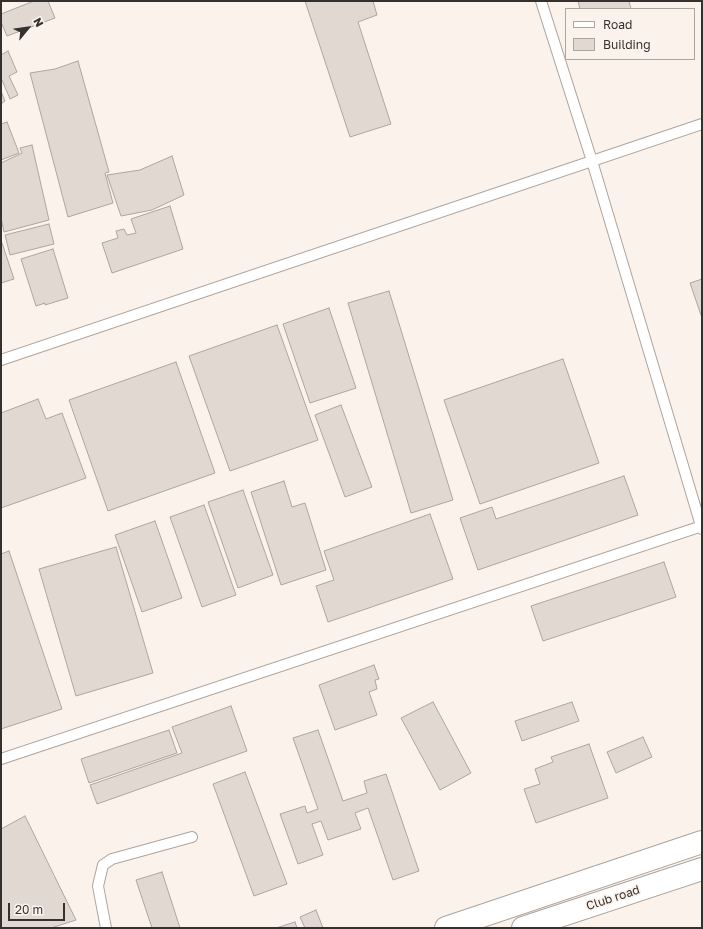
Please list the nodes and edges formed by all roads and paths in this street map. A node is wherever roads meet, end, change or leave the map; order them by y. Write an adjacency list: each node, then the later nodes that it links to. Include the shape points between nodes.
1 (541, 1): 3 (lane)
2 (702, 124): 3 (lane)
3 (592, 161): 4 (lane); 5 (lane)
4 (1, 360)
5 (702, 527): 6 (lane)
6 (1, 759)
7 (192, 837): 10 (lane, via 112,859 103,865 98,886)
8 (702, 842): 11 (main road)
9 (702, 869): 12 (main road, Club road)
10 (106, 928)
11 (446, 928)
12 (523, 928)

